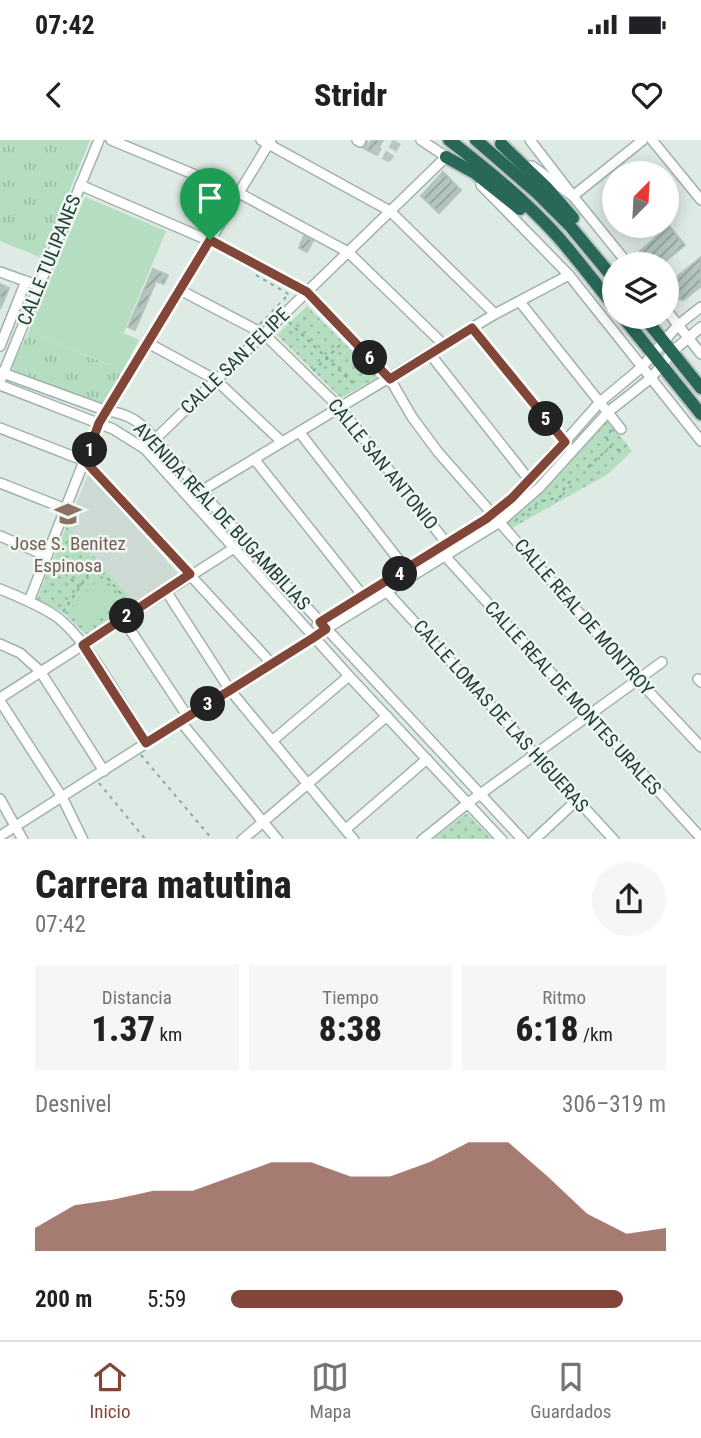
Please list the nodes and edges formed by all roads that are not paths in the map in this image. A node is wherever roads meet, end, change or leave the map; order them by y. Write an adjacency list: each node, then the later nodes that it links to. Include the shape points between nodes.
1 (99, 140): 12 (street, CALLE TULIPANES)
2 (111, 140): 13 (street)
3 (421, 140): 11 (street)
4 (449, 140): 17 (highway, via 488,169)
5 (475, 140): 22 (highway, via 537,192)
6 (530, 140): 14 (street)
7 (643, 140): 14 (street)
8 (652, 140): 15 (street)
9 (267, 141): 13 (street); 16 (street)
10 (498, 142): 14 (street); 21 (highway, via 546,187)
11 (446, 157): 16 (street, CALLE SAN FELIPE); 17 (highway, via 475,173); 24 (street, via 504,206)
12 (80, 185): 18 (street, CALLE REAL DE MONTROY); 26 (street, CALLE TULIPANES)
13 (239, 193): 18 (street); 19 (street)
14 (573, 197): 20 (street)
15 (701, 200)
16 (390, 211): 19 (street, CALLE SAN FELIPE); 32 (street)
17 (558, 238): 28 (highway)
18 (210, 240): 27 (street); 29 (street, CALLE REAL DE MONTROY)
19 (348, 252): 29 (street, CALLE SAN FELIPE); 44 (street)
20 (618, 252)
21 (602, 261)
22 (602, 264)
23 (0, 272): 25 (street)
24 (569, 275): 30 (street); 51 (street)
25 (26, 282): 26 (street); 45 (street, CALLE TULIPANES)
26 (39, 286): 52 (street, CALLE TULIPANES)
27 (180, 290): 40 (street, CALLE SAN ANTONIO); 43 (street)
28 (602, 291)
29 (307, 292): 40 (street, CALLE SAN FELIPE); 54 (street, CALLE REAL DE MONTROY)
30 (520, 302): 32 (street); 57 (street)
31 (701, 307): 33 (street)
32 (495, 314): 36 (street)
33 (679, 324)
34 (679, 326): 41 (street)
35 (701, 327): 41 (street)
36 (472, 328): 44 (street); 69 (street)
37 (633, 329): 47 (highway)
38 (654, 329): 42 (highway)
39 (674, 329): 42 (street)
40 (264, 334): 55 (street, CALLE SAN FELIPE); 58 (street, CALLE SAN ANTONIO)
41 (688, 338): 46 (street); 49 (street)
42 (663, 340): 46 (highway); 47 (street)
43 (148, 343): 55 (street); 59 (street)
44 (444, 345): 48 (street)
45 (0, 346)
46 (673, 351): 50 (street); 56 (highway)
47 (653, 352): 50 (highway); 51 (street)
48 (430, 354): 54 (street); 74 (street)
49 (701, 354)
50 (663, 364): 53 (street); 61 (highway)
51 (642, 367): 53 (street); 57 (street)
52 (1, 378): 59 (street, AVENIDA REAL DE BUGAMBILIAS); 62 (street, AVENIDA REAL DE BUGAMBILIAS)
53 (651, 378): 60 (street); 67 (street)
54 (390, 379): 58 (street); 78 (street, CALLE REAL DE MONTROY, via 438,452)
55 (216, 380): 66 (street, CALLE SAN FELIPE); 68 (street)
56 (701, 388)
57 (600, 402): 60 (street); 69 (street)
58 (340, 408): 65 (street); 82 (street, CALLE SAN ANTONIO)
59 (107, 411): 62 (street); 66 (street, AVENIDA REAL DE BUGAMBILIAS, via 136,420)
60 (608, 412): 64 (street); 71 (street)
61 (698, 412)
62 (99, 423): 70 (street, AVENIDA REAL DE BUGAMBILIAS); 73 (street)
63 (0, 428): 73 (street)
64 (616, 429)
65 (300, 433): 68 (street); 87 (street)
66 (155, 439): 70 (street, CALLE SAN FELIPE); 76 (street, AVENIDA REAL DE BUGAMBILIAS)
67 (701, 441)
68 (282, 442): 72 (street)
69 (565, 442): 71 (street); 74 (street)
70 (145, 449): 83 (street, AVENIDA REAL DE BUGAMBILIAS)
71 (573, 452): 79 (street)
72 (255, 460): 76 (street); 91 (street)
73 (85, 461): 77 (street); 86 (street)
74 (530, 481): 78 (street)
75 (0, 483): 77 (street)
76 (201, 491): 81 (street, AVENIDA REAL DE BUGAMBILIAS)
77 (66, 509): 84 (street)
78 (493, 514): 79 (street, CALLE REAL DE MONTROY); 82 (street)
79 (504, 524): 85 (street); 102 (street, CALLE REAL DE MONTROY)
80 (0, 536): 84 (street)
81 (244, 541): 83 (street); 94 (street, AVENIDA REAL DE BUGAMBILIAS)
82 (448, 545): 87 (street)
83 (233, 549): 86 (street); 95 (street, AVENIDA REAL DE BUGAMBILIAS)
84 (47, 556): 92 (street)
85 (446, 557): 87 (street); 105 (street, CALLE REAL DE MONTES URALES)
86 (190, 574): 89 (street); 99 (street)
87 (409, 574): 90 (street); 91 (street)
88 (0, 589): 92 (street)
89 (166, 591): 93 (street); 103 (street)
90 (387, 592): 94 (street); 111 (street, CALLE LOMAS DE LAS HIGUERAS)
91 (364, 597): 94 (street)
92 (29, 601): 97 (street, via 57,616)
93 (123, 619): 97 (street); 107 (street)
94 (323, 625): 95 (street); 115 (street, AVENIDA REAL DE BUGAMBILIAS)
95 (311, 634): 99 (street); 101 (street, AVENIDA REAL DE BUGAMBILIAS)
96 (0, 644): 100 (street, via 20,653)
97 (83, 645): 100 (street); 109 (street)
98 (662, 662): 102 (street)
99 (272, 664): 103 (street)
100 (40, 671): 104 (street); 113 (street)
101 (349, 676): 106 (street, AVENIDA REAL DE BUGAMBILIAS); 108 (street)
102 (638, 680): 105 (street); 110 (street, CALLE REAL DE MONTROY)
103 (230, 690): 107 (street); 108 (street)
104 (0, 700): 116 (street)
105 (589, 715): 111 (street); 124 (street, CALLE REAL DE MONTES URALES)
106 (387, 716): 112 (street, AVENIDA REAL DE BUGAMBILIAS); 114 (street)
107 (184, 719): 109 (street); 120 (street)
108 (272, 740): 114 (street)
109 (146, 743): 113 (street)
110 (701, 747)
111 (535, 754): 115 (street); 118 (street, CALLE LOMAS DE LAS HIGUERAS)
112 (427, 760): 119 (street, AVENIDA REAL DE BUGAMBILIAS); 122 (street)
113 (104, 771): 116 (street)
114 (308, 784): 120 (street); 122 (street)
115 (480, 794): 119 (street); 132 (street, AVENIDA REAL DE BUGAMBILIAS)
116 (62, 797): 121 (street); 126 (street)
117 (0, 799): 121 (street)
118 (578, 800): 133 (street); 134 (street, CALLE LOMAS DE LAS HIGUERAS)
119 (468, 803): 130 (street); 131 (street, AVENIDA REAL DE BUGAMBILIAS)
120 (263, 821): 127 (street); 128 (street)
121 (16, 826): 123 (street); 125 (street)
122 (345, 829): 129 (street)
123 (0, 836)
124 (701, 838)
125 (23, 839)
126 (83, 839)
127 (242, 839)
128 (278, 839)
129 (354, 839)
130 (422, 839)
131 (502, 839)
132 (523, 839)
133 (534, 839)
134 (614, 839)

